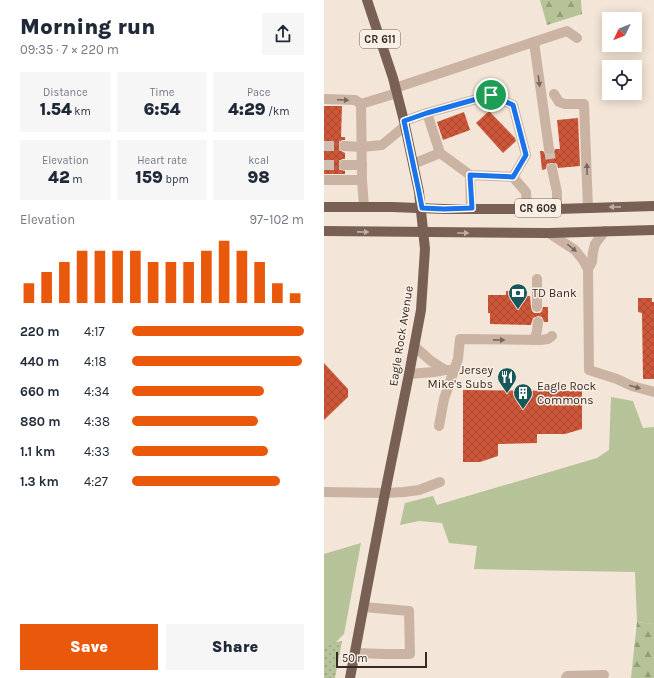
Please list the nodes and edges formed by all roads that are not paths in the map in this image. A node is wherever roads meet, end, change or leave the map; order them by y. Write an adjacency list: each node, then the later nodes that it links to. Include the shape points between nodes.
1 (367, 0): 4 (main road, Eagle Rock Avenue / CR 611)
2 (577, 38): 3 (lane, via 567,31)
3 (534, 42): 4 (lane); 12 (lane, one-way to 12)
4 (396, 91): 7 (lane); 9 (main road, Eagle Rock Avenue / CR 611)
5 (554, 94): 28 (lane, one-way to 5, via 584,104 565,104 559,102)
6 (324, 99): 7 (lane, one-way to 7, via 355,100)
7 (361, 104): 11 (lane)
8 (427, 113): 9 (lane); 13 (lane); 19 (lane, via 491,95 513,105 526,155)
9 (405, 123): 11 (lane, via 382,145); 14 (main road, Eagle Rock Avenue / CR 611)
10 (345, 146): 11 (lane)
11 (362, 147): 16 (lane)
12 (550, 149)
13 (440, 153): 14 (lane); 18 (lane)
14 (413, 164): 25 (main road, Eagle Rock Avenue / CR 611)
15 (345, 165): 16 (lane)
16 (362, 165): 21 (lane)
17 (552, 169): 29 (lane)
18 (470, 175): 19 (lane); 26 (lane)
19 (513, 177): 27 (lane, via 526,192)
20 (324, 180): 21 (lane)
21 (362, 180): 24 (lane)
22 (654, 206): 28 (main road, CR 609, one-way to 28)
23 (324, 207): 24 (main road, CR 609)
24 (364, 207): 25 (main road, CR 609)
25 (422, 208): 26 (main road, CR 609); 33 (main road, Eagle Rock Avenue / CR 611)
26 (472, 208): 27 (main road, CR 609)
27 (527, 208): 29 (main road, CR 609)
28 (588, 208): 29 (main road, CR 609)
29 (557, 209)
30 (654, 230): 32 (main road, CR 609)
31 (324, 231): 33 (main road, CR 609, one-way to 33)
32 (604, 231): 34 (main road, CR 609); 35 (lane, via 595,244)
33 (424, 232): 34 (main road, CR 609, one-way to 34); 41 (main road, Eagle Rock Avenue / CR 611, via 421,310)
34 (549, 233): 35 (lane, one-way to 35, via 575,250)
35 (588, 269): 44 (lane, one-way to 44, via 589,370)
36 (537, 279): 37 (lane)
37 (537, 307)
38 (538, 322): 40 (lane)
39 (552, 336): 40 (lane, via 548,339)
40 (533, 340): 42 (lane, one-way to 40, via 458,359 460,339)
41 (414, 346): 42 (lane, via 431,361); 43 (main road, Eagle Rock Avenue / CR 611)
42 (450, 370): 43 (lane); 45 (lane)
43 (410, 374): 48 (main road, Eagle Rock Avenue / CR 611)
44 (653, 391)
45 (439, 426)
46 (440, 482): 48 (lane, via 419,490)
47 (324, 492): 48 (lane)
48 (385, 493): 49 (main road, Eagle Rock Avenue / CR 611)
49 (364, 607): 50 (main road, Eagle Rock Avenue / CR 611); 50 (lane, via 409,611 410,654)
50 (355, 653): 52 (main road, Eagle Rock Avenue / CR 611)
51 (604, 675): 53 (lane)
52 (350, 678)
53 (566, 678)

